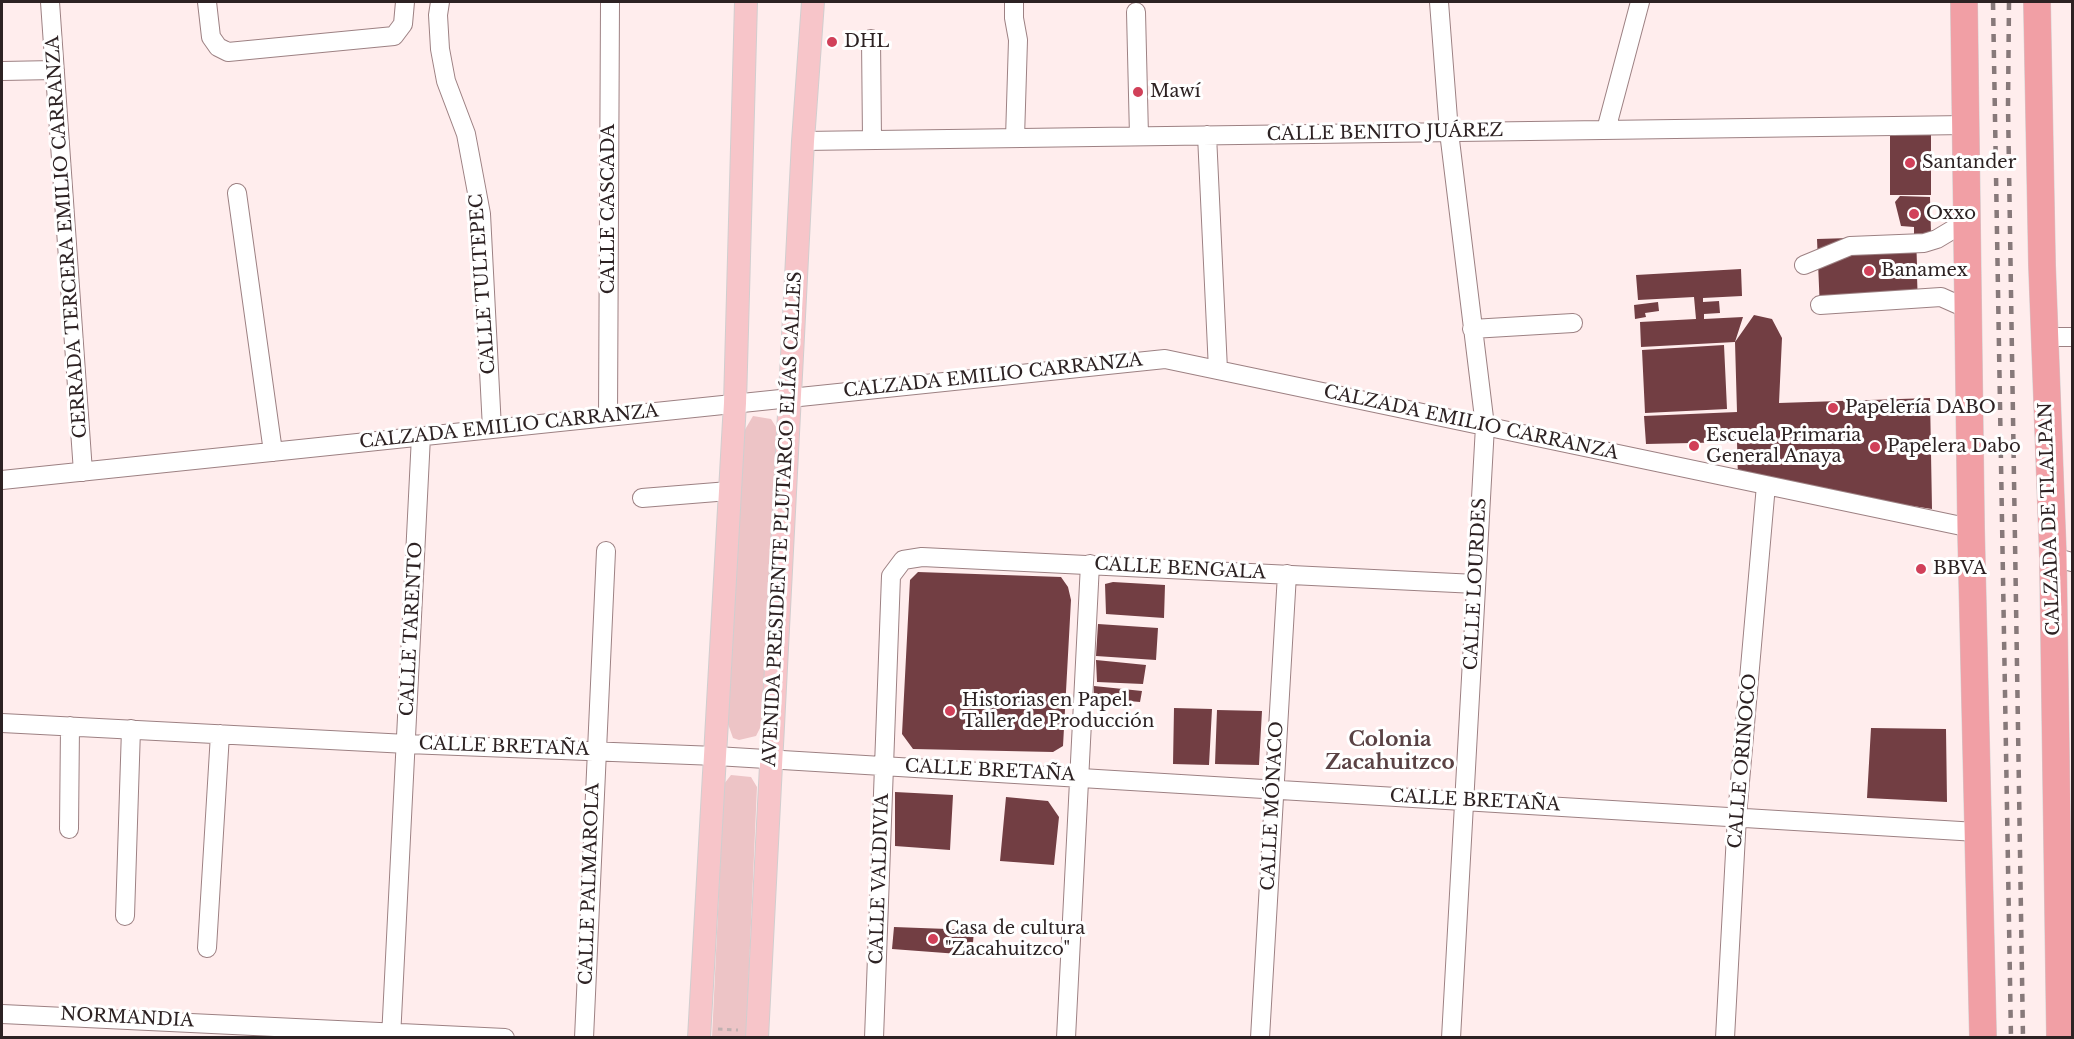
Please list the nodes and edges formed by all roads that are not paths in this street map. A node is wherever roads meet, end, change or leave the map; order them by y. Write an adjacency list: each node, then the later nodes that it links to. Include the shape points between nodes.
1 (50, 2): 15 (street, CERRADA TERCERA EMILIO CARRANZA)
2 (207, 2): 3 (street, via 211,37 228,52 394,36 403,24)
3 (405, 2)
4 (440, 2): 39 (street, CALLE TULTEPEC, via 444,70 466,134 481,214)
5 (610, 2): 37 (street, CALLE CASCADA)
6 (746, 2): 36 (main road)
7 (813, 2): 24 (main road, AVENIDA PRESIDENTE PLUTARCO ELÍAS CALLES)
8 (1014, 2): 22 (street, via 1018,40)
9 (1439, 2): 19 (street, CALLE LOURDES)
10 (1640, 2): 18 (street)
11 (1964, 2): 17 (highway)
12 (2037, 2): 33 (highway, CALZADA DE TLALPAN)
13 (1136, 12): 21 (street)
14 (872, 39): 23 (street)
15 (55, 70): 16 (street); 42 (street, CERRADA TERCERA EMILIO CARRANZA)
16 (2, 71)
17 (1966, 125): 18 (street, CALLE BENITO JUÁREZ); 26 (highway)
18 (1606, 130): 19 (street, CALLE BENITO JUÁREZ)
19 (1449, 132): 20 (street, CALLE BENITO JUÁREZ); 31 (street, CALLE LOURDES)
20 (1207, 135): 21 (street, CALLE BENITO JUÁREZ); 34 (street)
21 (1139, 136): 22 (street, CALLE BENITO JUÁREZ)
22 (1015, 138): 23 (street, CALLE BENITO JUÁREZ)
23 (872, 140): 24 (street, CALLE BENITO JUÁREZ)
24 (803, 141): 35 (main road, AVENIDA PRESIDENTE PLUTARCO ELÍAS CALLES)
25 (237, 193): 41 (street)
26 (1967, 221): 27 (street, via 1924,243 1850,246); 29 (highway)
27 (1804, 266)
28 (1820, 304): 29 (street, via 1941,297)
29 (1968, 309): 47 (highway)
30 (1573, 323): 31 (street)
31 (1472, 329): 38 (street, CALLE LOURDES)
32 (2073, 336): 33 (street)
33 (2045, 337): 49 (highway, CALZADA DE TLALPAN)
34 (1218, 370): 35 (street, CALZADA EMILIO CARRANZA, via 1165,359); 38 (street, CALZADA EMILIO CARRANZA)
35 (789, 397): 36 (street, CALZADA EMILIO CARRANZA); 61 (main road, AVENIDA PRESIDENTE PLUTARCO ELÍAS CALLES)
36 (735, 403): 37 (street, CALZADA EMILIO CARRANZA); 45 (main road)
37 (608, 417): 39 (street, CALZADA EMILIO CARRANZA)
38 (1485, 426): 44 (street, CALZADA EMILIO CARRANZA); 53 (street, CALLE LOURDES)
39 (492, 429): 40 (street, CALZADA EMILIO CARRANZA)
40 (421, 436): 41 (street, CALZADA EMILIO CARRANZA); 58 (street, CALLE TARENTO)
41 (273, 452): 42 (street, CALZADA EMILIO CARRANZA)
42 (83, 472): 43 (street, CALZADA EMILIO CARRANZA)
43 (2, 480)
44 (1766, 485): 47 (street, CALZADA EMILIO CARRANZA); 66 (street, CALLE ORINOCO)
45 (729, 491): 46 (street); 60 (main road)
46 (642, 498)
47 (1971, 528): 68 (highway)
48 (606, 551): 59 (street, CALLE PALMAROLA)
49 (2063, 559): 71 (highway, CALZADA DE TLALPAN)
50 (1090, 564): 51 (street, CALLE BENGALA); 52 (street, CALLE BENGALA, via 922,557 903,560); 63 (street)
51 (1287, 574): 53 (street, CALLE BENGALA); 64 (street, CALLE MÓNACO)
52 (891, 576): 62 (street, CALLE VALDIVIA)
53 (1476, 584): 65 (street, CALLE LOURDES)
54 (2, 723): 55 (street, CALLE BRETAÑA)
55 (70, 726): 56 (street, CALLE BRETAÑA); 67 (street)
56 (131, 729): 57 (street, CALLE BRETAÑA); 69 (street)
57 (220, 734): 58 (street, CALLE BRETAÑA); 70 (street)
58 (407, 744): 59 (street, CALLE BRETAÑA); 74 (street, CALLE TARENTO)
59 (596, 750): 60 (street, CALLE BRETAÑA); 77 (street, CALLE PALMAROLA)
60 (716, 756): 61 (street, CALLE BRETAÑA); 73 (main road)
61 (770, 759): 62 (street, CALLE BRETAÑA); 75 (main road, AVENIDA PRESIDENTE PLUTARCO ELÍAS CALLES)
62 (884, 766): 63 (street, CALLE BRETAÑA); 78 (street, CALLE VALDIVIA)
63 (1079, 776): 64 (street, CALLE BRETAÑA); 79 (street)
64 (1273, 790): 65 (street, CALLE BRETAÑA); 80 (street, CALLE MÓNACO)
65 (1464, 800): 66 (street, CALLE BRETAÑA); 81 (street, CALLE LOURDES)
66 (1737, 816): 68 (street, CALLE BRETAÑA); 82 (street, CALLE ORINOCO)
67 (69, 829)
68 (1977, 832): 83 (highway)
69 (125, 916)
70 (207, 948)
71 (2066, 982): 84 (highway, CALZADA DE TLALPAN)
72 (2, 1014): 74 (street, NORMANDIA)
73 (699, 1033)
74 (391, 1035): 76 (street, NORMANDIA)
75 (758, 1035)
76 (505, 1038)
77 (584, 1038)
78 (874, 1038)
79 (1066, 1038)
80 (1260, 1038)
81 (1451, 1038)
82 (1725, 1038)
83 (1983, 1038)
84 (2060, 1038)

